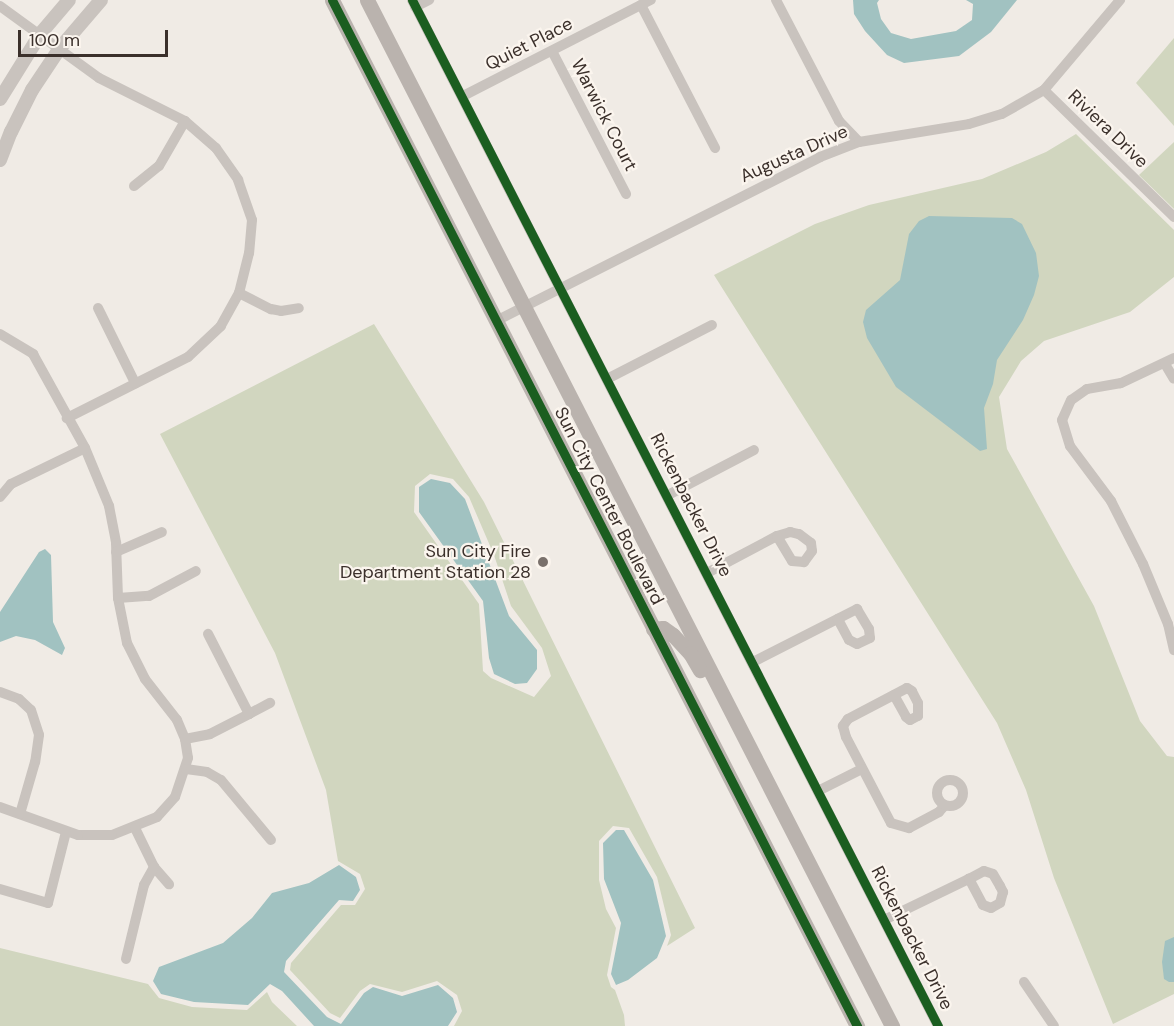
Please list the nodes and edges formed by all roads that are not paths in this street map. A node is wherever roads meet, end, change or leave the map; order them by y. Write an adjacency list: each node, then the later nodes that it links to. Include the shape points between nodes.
1 (69, 0): 11 (street)
2 (101, 0): 12 (street)
3 (332, 0): 29 (main road, Sun City Center Boulevard)
4 (367, 0): 26 (main road, Sun City Center Boulevard)
5 (429, 0): 8 (street)
6 (776, 0): 18 (street, via 839,121)
7 (1120, 0): 14 (street, Augusta Drive)
8 (414, 3): 15 (street, Rickenbacker Drive)
9 (646, 3): 13 (street, Quiet Place); 19 (street)
10 (0, 6): 11 (street)
11 (41, 33): 12 (street); 16 (street)
12 (60, 48): 17 (street, via 99,78); 20 (street, via 32,90)
13 (552, 51): 15 (street, Quiet Place); 22 (street, Warwick Court)
14 (1044, 90): 18 (street, Augusta Drive, via 991,118); 23 (street, Riviera Drive)
15 (463, 96): 24 (street, Rickenbacker Drive)
16 (0, 99)
17 (185, 122): 21 (street, via 159,166); 25 (street, via 216,148 238,180 252,220)
18 (859, 142): 24 (street, Augusta Drive, via 790,171)
19 (715, 148)
20 (0, 160)
21 (134, 186)
22 (626, 194)
23 (1174, 217)
24 (561, 288): 26 (street, Augusta Drive); 33 (street, Rickenbacker Drive)
25 (239, 293): 28 (street, via 271,309); 35 (street, via 221,326 188,357)
26 (525, 307): 29 (street, Augusta Drive); 57 (main road, Sun City Center Boulevard)
27 (98, 308): 35 (street)
28 (299, 308)
29 (496, 321): 48 (main road, Sun City Center Boulevard)
30 (712, 325): 33 (street)
31 (0, 334): 36 (street, via 33,354)
32 (1169, 361): 34 (street); 50 (street, via 1121,383 1087,389 1071,400 1062,420 1070,446 1111,501 1143,564 1168,624)
33 (607, 379): 39 (street, Rickenbacker Drive)
34 (1174, 379)
35 (135, 383): 36 (street)
36 (67, 418): 37 (street)
37 (85, 448): 40 (street, via 11,484); 43 (street, via 109,506)
38 (754, 450): 39 (street)
39 (668, 495): 45 (street, Rickenbacker Drive)
40 (0, 497)
41 (162, 532): 43 (street)
42 (777, 536): 45 (street)
43 (117, 552): 46 (street)
44 (196, 571): 46 (street, via 149,596)
45 (707, 573): 51 (street, Rickenbacker Drive)
46 (118, 598): 56 (street, via 127,643 138,668 177,720)
47 (838, 619): 51 (street)
48 (653, 629): 57 (main road, via 663,628 690,652 736,737); 74 (main road, Sun City Center Boulevard)
49 (208, 634): 55 (street)
50 (1174, 650)
51 (753, 662): 60 (street, Rickenbacker Drive)
52 (0, 692): 63 (street, via 19,699 31,710 39,735 36,762)
53 (894, 695): 59 (street, via 848,718 843,726)
54 (270, 703): 55 (street)
55 (249, 714): 56 (street, via 210,734)
56 (185, 739): 58 (street)
57 (753, 753): 75 (main road, Sun City Center Boulevard)
58 (186, 769): 64 (street, via 175,797 157,817); 66 (street, via 207,772 221,780)
59 (862, 769): 60 (street); 61 (street, via 887,818 898,826 915,825)
60 (818, 791): 71 (street, Rickenbacker Drive)
61 (945, 806)
62 (0, 807): 63 (street)
63 (20, 814): 65 (street)
64 (135, 828): 65 (street, via 101,837); 67 (street)
65 (66, 832): 70 (street, via 48,903)
66 (271, 840)
67 (154, 867): 69 (street); 72 (street, via 144,885)
68 (969, 879): 71 (street)
69 (169, 884)
70 (0, 890)
71 (884, 920): 76 (street, Rickenbacker Drive)
72 (126, 959)
73 (1024, 982): 77 (street)
74 (856, 1026)
75 (892, 1026)
76 (938, 1026)
77 (1054, 1026)

